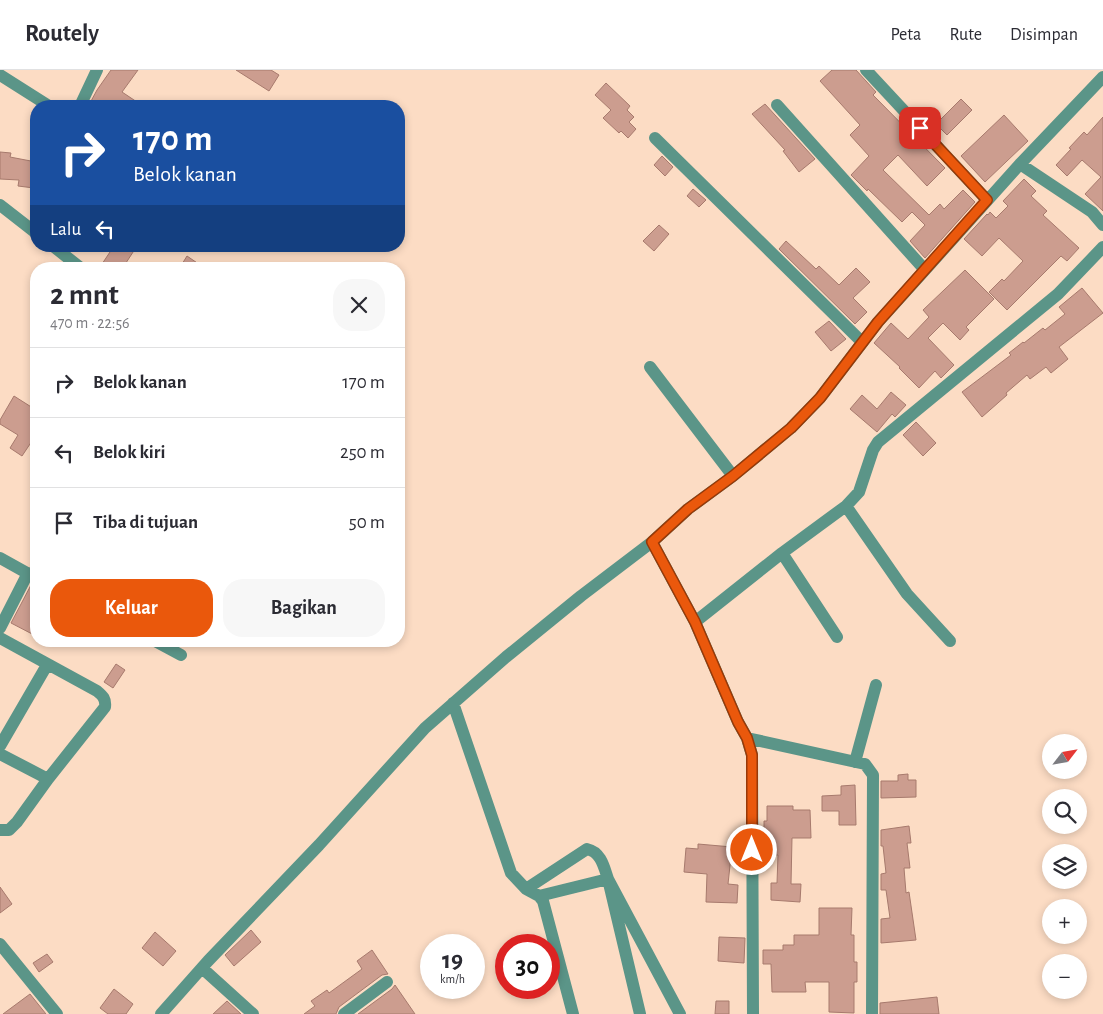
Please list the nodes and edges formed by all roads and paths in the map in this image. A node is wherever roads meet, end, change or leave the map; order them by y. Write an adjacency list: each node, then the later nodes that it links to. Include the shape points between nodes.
1 (97, 70): 6 (street)
2 (866, 70): 10 (street)
3 (0, 75): 5 (street)
4 (1103, 77): 9 (street)
5 (40, 100)
6 (83, 100)
7 (777, 105): 17 (street)
8 (656, 138): 18 (street)
9 (1020, 164): 10 (street); 12 (street, via 1092,212)
10 (987, 200): 17 (street)
11 (0, 205): 13 (street)
12 (1103, 225)
13 (30, 228)
14 (1103, 247): 21 (street, via 1058,294 878,442 859,492)
15 (61, 252): 16 (street)
16 (73, 262)
17 (924, 270): 18 (street)
18 (862, 342): 20 (street, via 820,398 797,422)
19 (650, 367): 20 (street)
20 (733, 476): 22 (street, via 688,509)
21 (846, 506): 23 (street); 31 (street, via 907,594)
22 (652, 542): 27 (street); 36 (street, via 506,657)
23 (782, 553): 27 (street); 29 (street)
24 (0, 558): 25 (street)
25 (30, 575)
26 (30, 579): 28 (street)
27 (695, 622): 37 (street)
28 (0, 628)
29 (837, 637)
30 (0, 638): 34 (street)
31 (950, 641)
32 (166, 647): 33 (street)
33 (181, 655)
34 (47, 665): 38 (street); 41 (street, via 97,691 106,701 105,707)
35 (876, 685): 40 (street)
36 (453, 704): 44 (street, via 511,873); 47 (street, via 425,728)
37 (747, 738): 40 (street); 56 (street, via 752,755)
38 (0, 746)
39 (0, 754): 41 (street)
40 (855, 762): 57 (street, via 868,767 874,782)
41 (48, 779): 42 (street, via 17,822 8,830)
42 (0, 830)
43 (608, 879): 44 (street, via 600,857 587,849); 45 (street); 54 (street); 55 (street)
44 (526, 889): 45 (street)
45 (539, 896): 53 (street, via 546,910)
46 (0, 944): 49 (street)
47 (202, 968): 50 (street); 51 (street)
48 (387, 982): 52 (street)
49 (57, 1014)
50 (161, 1014)
51 (253, 1014)
52 (344, 1014)
53 (574, 1014)
54 (640, 1014)
55 (680, 1014)
56 (753, 1014)
57 (872, 1014)

